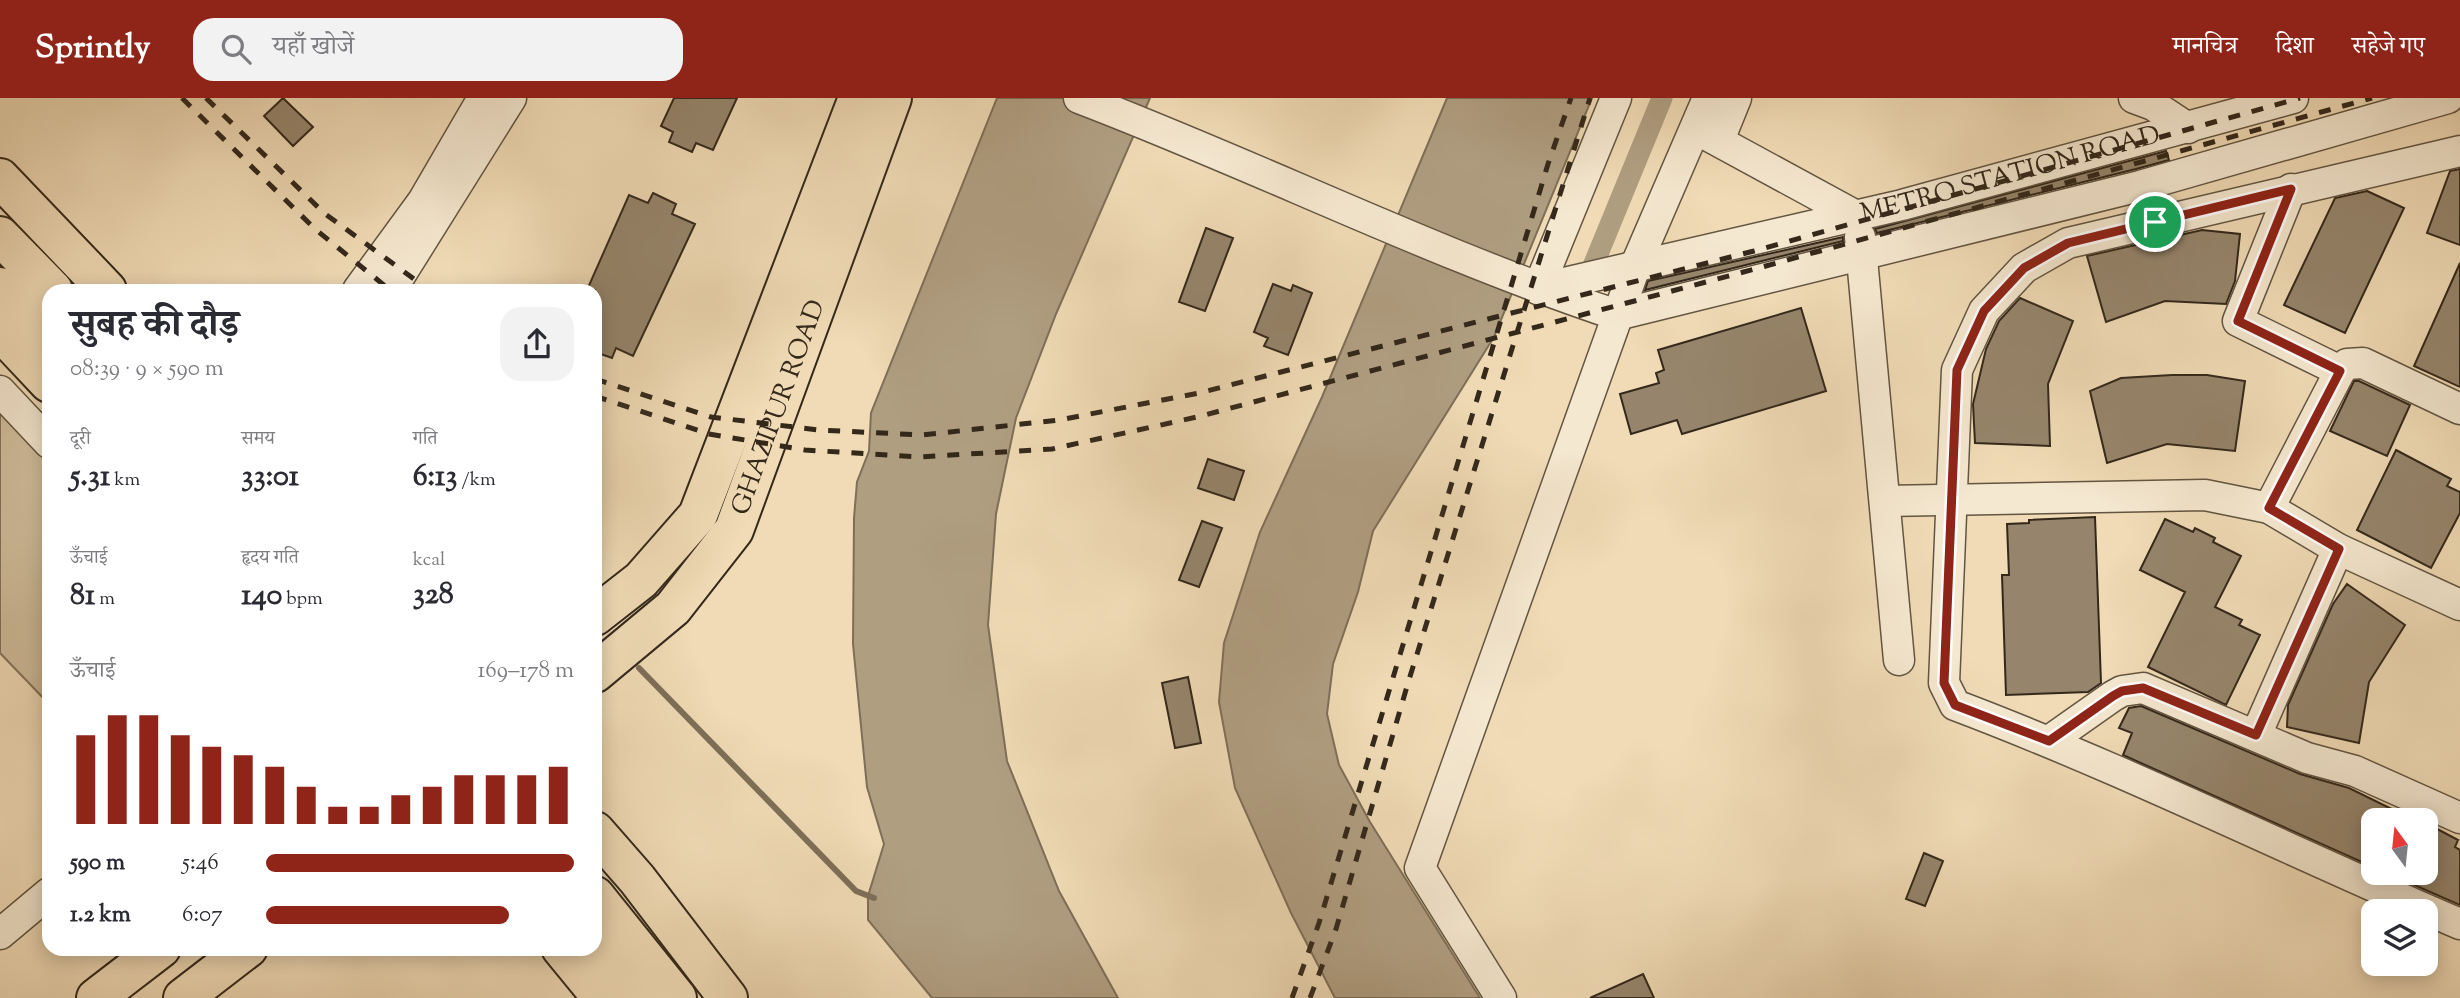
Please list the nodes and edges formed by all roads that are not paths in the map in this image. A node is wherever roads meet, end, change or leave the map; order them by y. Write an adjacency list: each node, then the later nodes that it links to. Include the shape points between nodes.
1 (483, 98): 25 (street, via 423,201)
2 (511, 98): 26 (street)
3 (858, 98): 42 (main road, GHAZIPUR ROAD, via 698,515 640,580)
4 (892, 98): 44 (main road, GHAZIPUR ROAD, via 734,530 673,608)
5 (1079, 98): 27 (street)
6 (1616, 98): 27 (street)
7 (1708, 98): 13 (street)
8 (1736, 98): 13 (street)
9 (2134, 98): 12 (street)
10 (2293, 98): 12 (street, METRO STATION ROAD)
11 (2448, 98): 20 (street, METRO STATION ROAD, via 2140,186)
12 (2188, 128): 17 (street, METRO STATION ROAD)
13 (1707, 134): 17 (street); 22 (street)
14 (2460, 151): 16 (street)
15 (0, 178): 24 (main road)
16 (2291, 189): 32 (street, via 2238,321); 37 (street, via 2068,243 2024,268 1984,311 1957,370)
17 (1856, 216): 18 (street, METRO STATION ROAD); 20 (street)
18 (1810, 227): 21 (street); 22 (street, METRO STATION ROAD)
19 (0, 236): 23 (main road)
20 (1863, 254): 21 (street, METRO STATION ROAD); 38 (street)
21 (1820, 266): 29 (street, METRO STATION ROAD)
22 (1635, 267): 27 (street, METRO STATION ROAD); 29 (street)
23 (47, 284)
24 (101, 284)
25 (362, 284)
26 (395, 284)
27 (1531, 286): 29 (street)
28 (0, 287): 31 (main road)
29 (1617, 315): 65 (street, via 1420,867)
30 (0, 331): 33 (main road)
31 (42, 331)
32 (2340, 371): 35 (street, via 2347,364 2363,363); 39 (street)
33 (42, 376)
34 (0, 391): 36 (street)
35 (2460, 409)
36 (42, 436)
37 (1950, 497): 38 (street); 39 (street, via 2205,495); 46 (street, via 1944,683 1950,700)
38 (1885, 501): 43 (street)
39 (2269, 508): 40 (street)
40 (2339, 549): 41 (street); 45 (street)
41 (2460, 606)
42 (602, 610)
43 (1899, 660)
44 (602, 667)
45 (2256, 735): 46 (street, via 2143,688 2133,688 2113,696); 47 (street, via 2307,758 2355,771)
46 (2049, 741): 53 (street)
47 (2460, 818)
48 (602, 839): 50 (main road)
49 (602, 869): 50 (main road, via 617,868)
50 (637, 879): 64 (main road)
51 (42, 899): 54 (street)
52 (602, 905): 63 (main road)
53 (2460, 924)
54 (0, 934)
55 (151, 956): 60 (main road)
56 (238, 956): 59 (main road)
57 (575, 956): 61 (main road)
58 (579, 956): 62 (main road)
59 (193, 990)
60 (96, 998)
61 (602, 998)
62 (635, 998)
63 (677, 998)
64 (728, 998)
65 (1501, 998)

